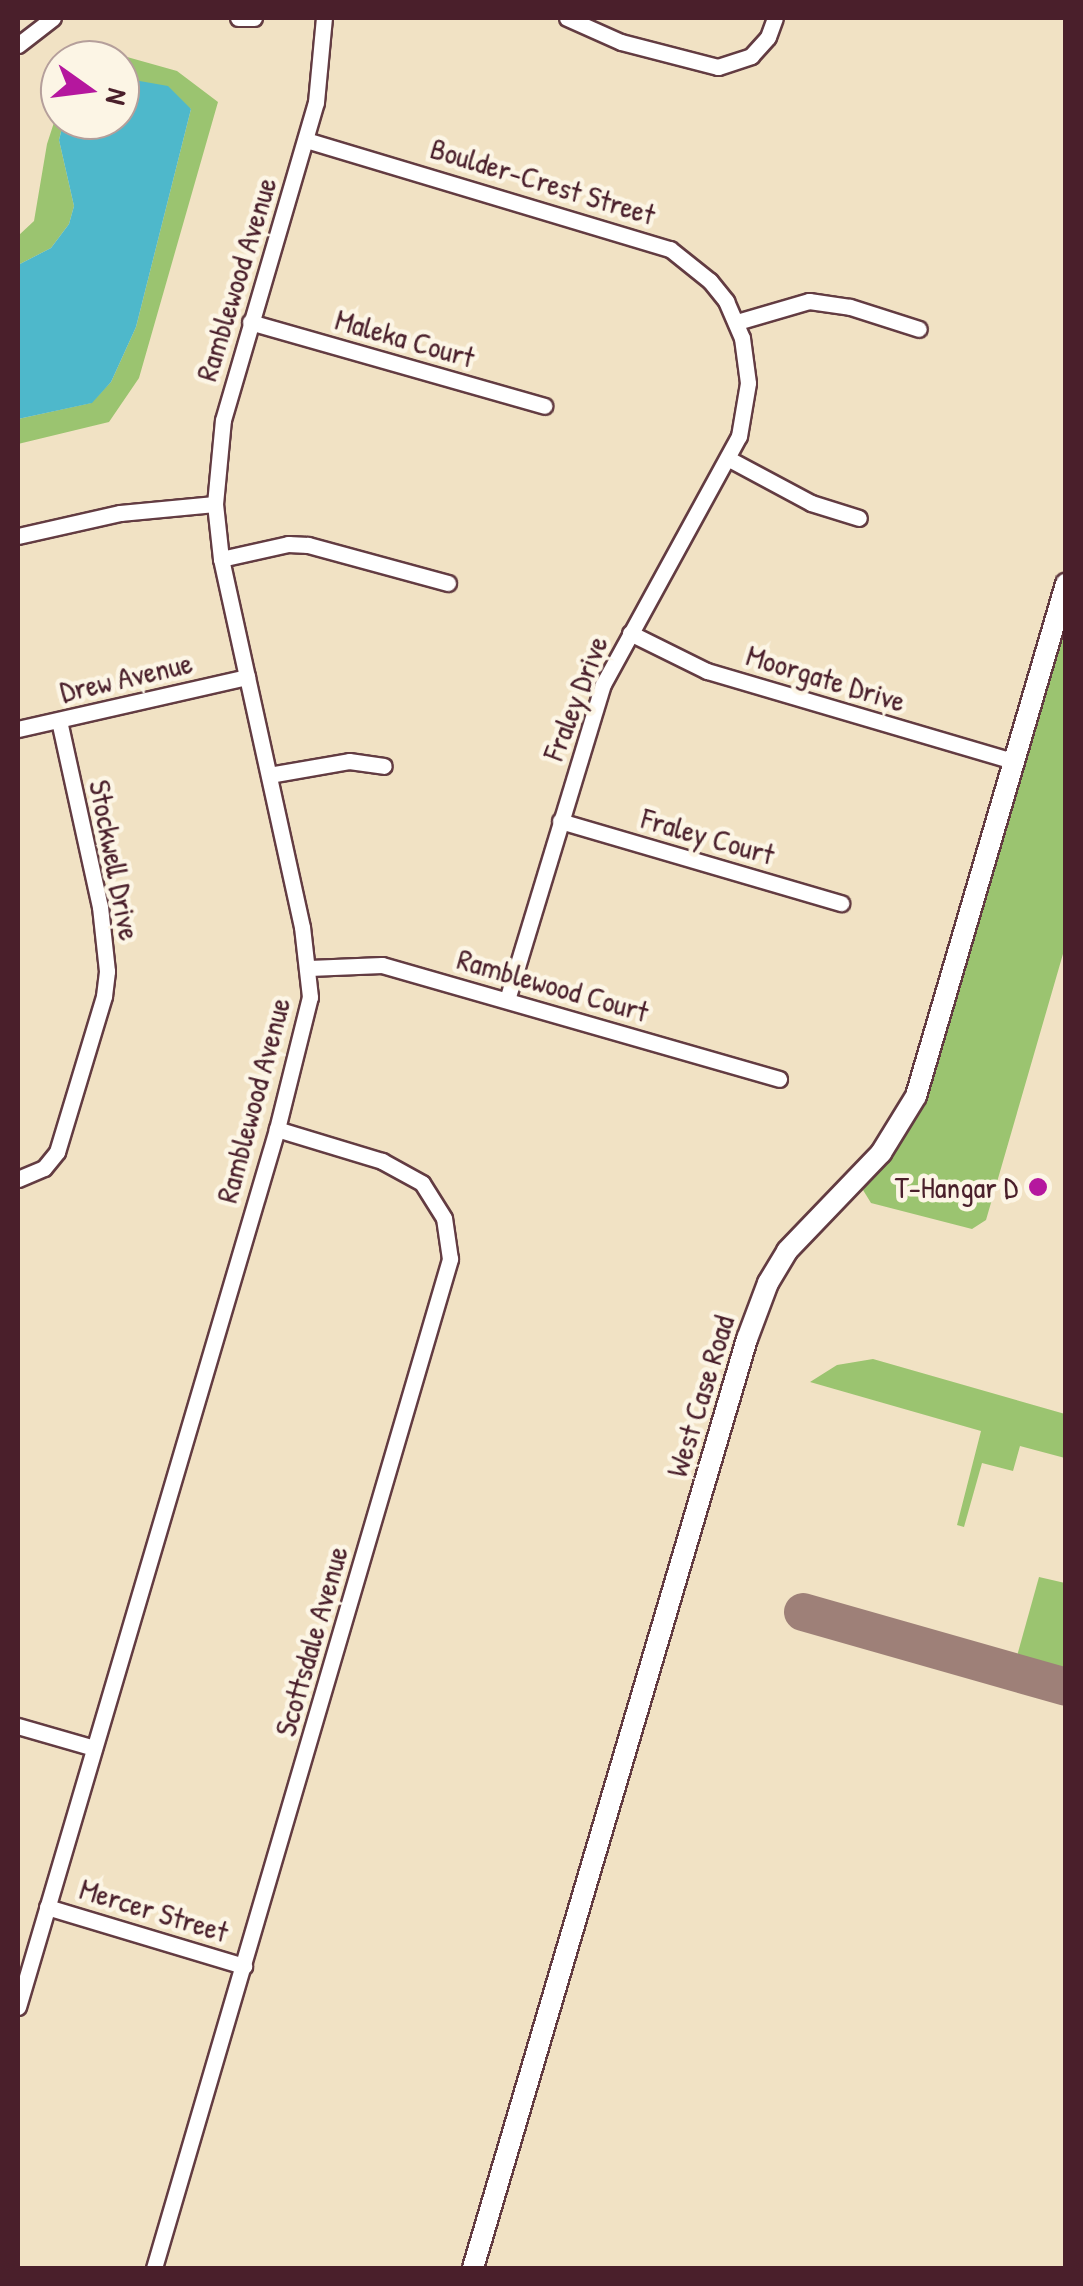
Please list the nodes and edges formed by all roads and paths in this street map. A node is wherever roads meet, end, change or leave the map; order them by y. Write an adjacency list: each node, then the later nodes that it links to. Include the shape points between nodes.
1 (18, 18): 8 (street)
2 (53, 18): 8 (street)
3 (238, 18): 4 (street)
4 (254, 18)
5 (324, 18): 9 (street, Ramblewood Avenue)
6 (568, 18): 7 (street, via 621,42 718,67 739,62 768,37)
7 (775, 18)
8 (22, 39)
9 (306, 140): 10 (street, Ramblewood Avenue); 11 (street, Boulder-Crest Street, via 653,242 696,267)
10 (250, 322): 13 (street, Maleka Court); 16 (street, Ramblewood Avenue, via 223,420)
11 (737, 322): 12 (street, via 808,301); 14 (street, Boulder-Crest Street, via 748,383)
12 (919, 329)
13 (544, 406)
14 (739, 436): 15 (street, Fraley Drive)
15 (730, 458): 17 (street, via 811,502); 22 (street, Fraley Drive)
16 (216, 504): 18 (street, via 120,514); 19 (street, Ramblewood Avenue)
17 (859, 518)
18 (18, 536)
19 (221, 559): 20 (street, via 308,545); 23 (street, Ramblewood Avenue)
20 (448, 584)
21 (1066, 584): 26 (main road, West Case Road)
22 (630, 633): 26 (street, Moorgate Drive, via 707,671); 29 (street, Fraley Drive, via 593,711)
23 (247, 677): 24 (street, Drew Avenue); 28 (street, Ramblewood Avenue)
24 (58, 721): 25 (street, Drew Avenue); 35 (street, Stockwell Drive, via 100,907 107,971 61,1143 50,1161)
25 (18, 729)
26 (1012, 762): 42 (main road, West Case Road, via 908,1112 881,1153 787,1251 754,1321)
27 (384, 766): 28 (street, via 349,761)
28 (269, 775): 31 (street, Ramblewood Avenue)
29 (560, 821): 30 (street, Fraley Court); 32 (street, Fraley Drive)
30 (841, 903)
31 (309, 968): 32 (street, Ramblewood Court, via 382,965); 34 (street, Ramblewood Avenue, via 306,1025)
32 (507, 1000): 33 (street, Ramblewood Court)
33 (779, 1080)
34 (276, 1129): 37 (street, Ramblewood Avenue); 39 (street, Scottsdale Avenue, via 382,1161 422,1183 444,1218 450,1259)
35 (18, 1179)
36 (18, 1726): 37 (street)
37 (94, 1748): 38 (street, Ramblewood Avenue)
38 (48, 1907): 39 (street, Mercer Street); 40 (street, Ramblewood Avenue)
39 (244, 1966): 41 (street, Scottsdale Avenue)
40 (18, 2006)
41 (154, 2268)
42 (473, 2268)

